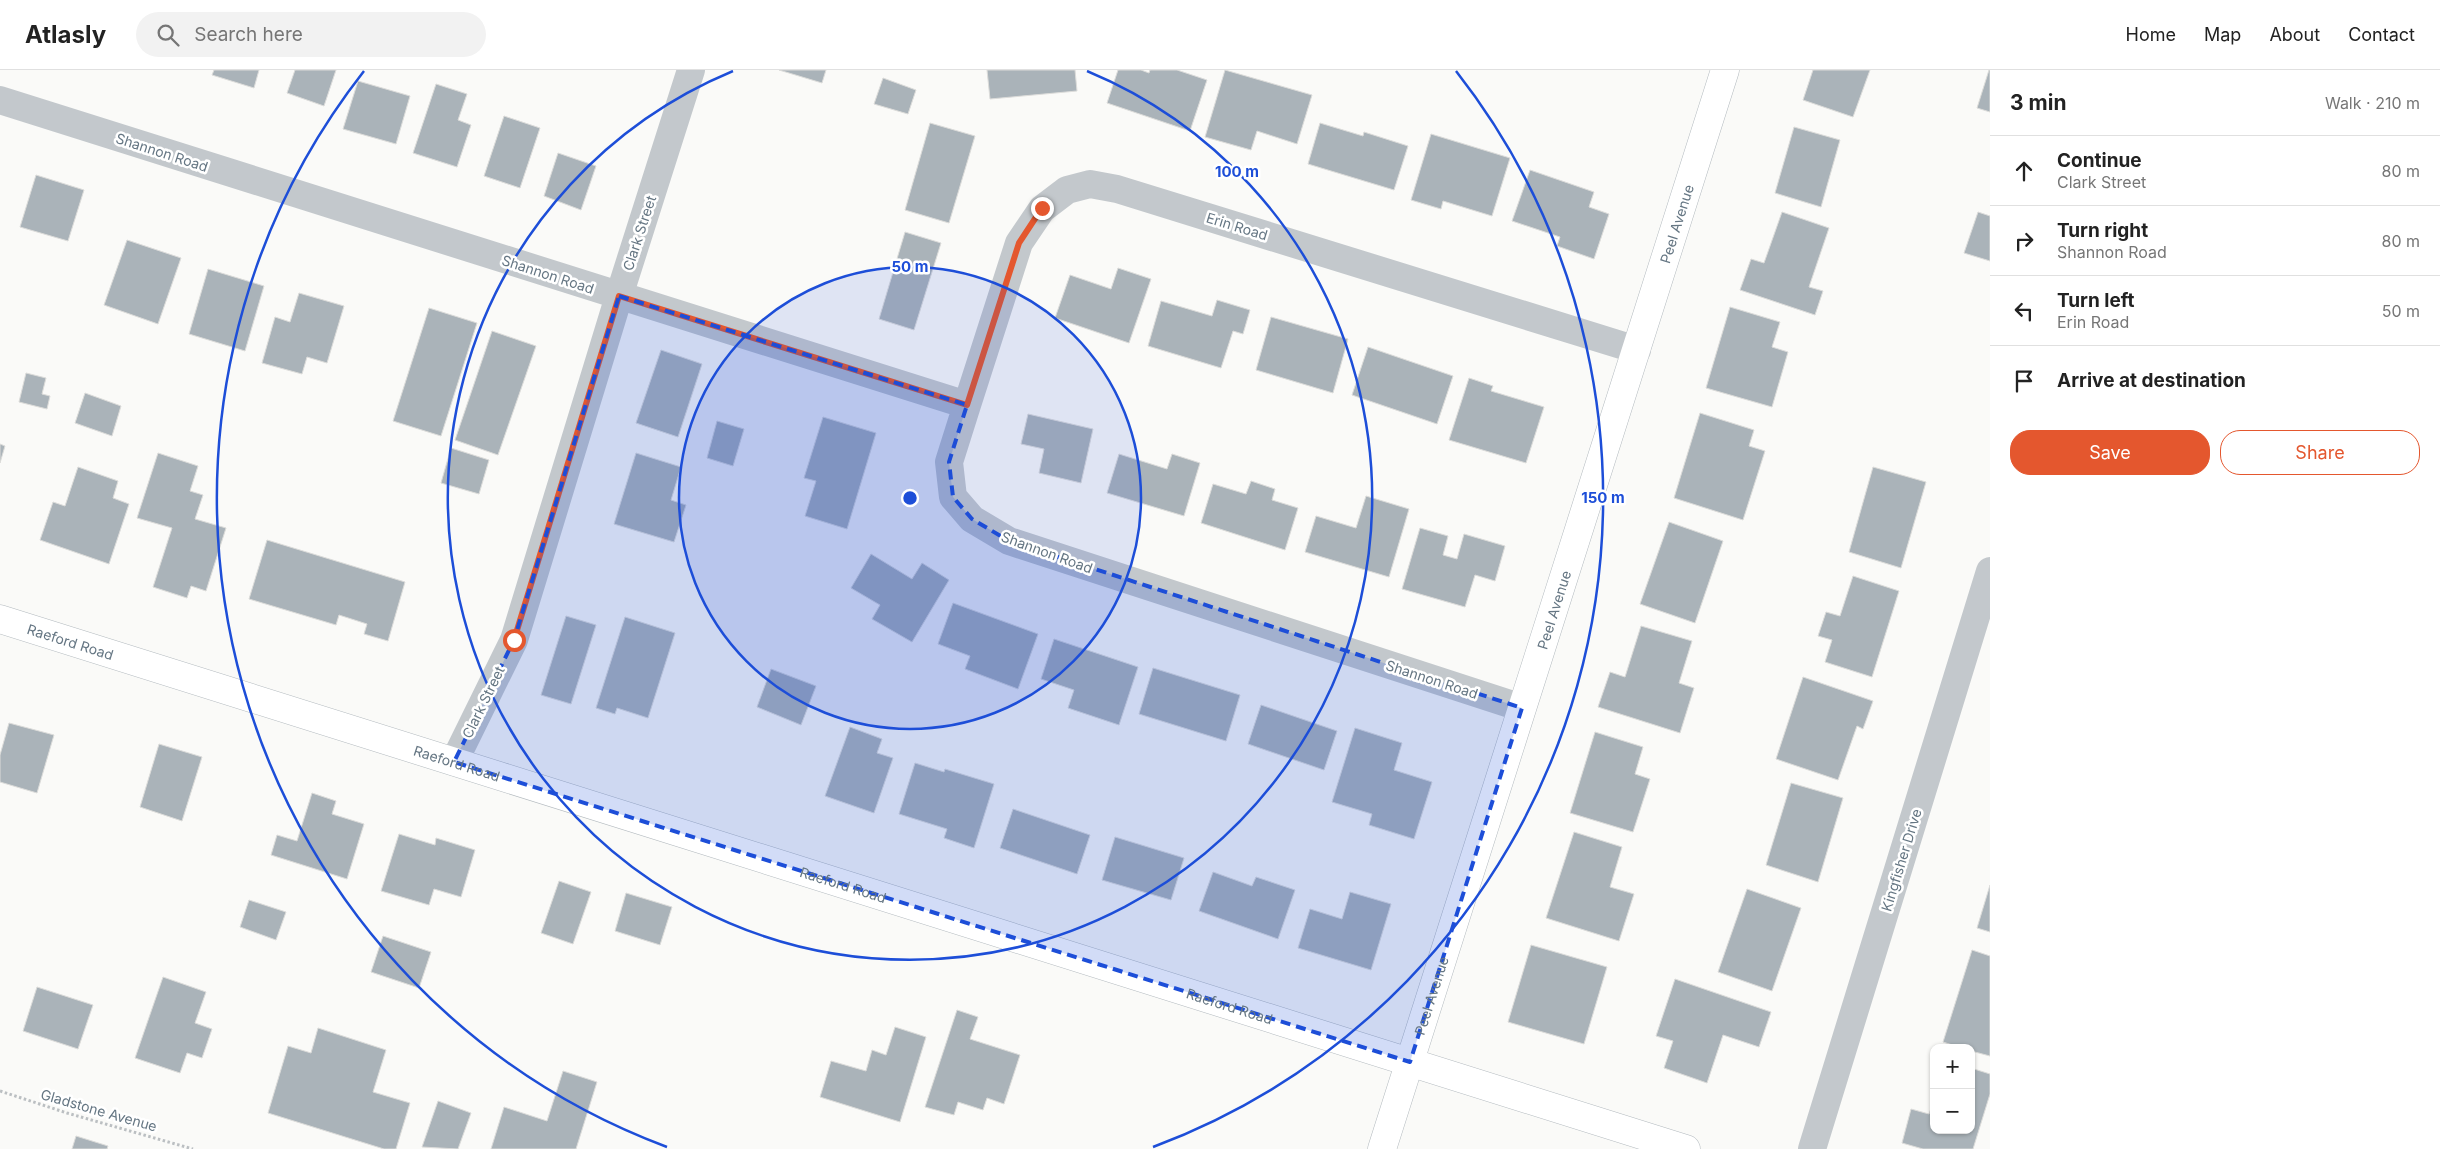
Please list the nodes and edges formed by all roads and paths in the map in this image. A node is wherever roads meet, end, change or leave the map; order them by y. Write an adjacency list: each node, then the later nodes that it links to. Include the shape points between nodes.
1 (691, 70): 4 (street, Clark Street)
2 (1724, 70): 5 (street, Peel Avenue)
3 (0, 100): 4 (street, Shannon Road)
4 (619, 296): 6 (street, Shannon Road); 10 (street, Clark Street, via 514,640)
5 (1637, 350): 6 (street, Erin Road, via 1117,189 1090,184 1066,190 1042,208 1019,243); 9 (street, Peel Avenue)
6 (967, 405): 9 (street, Shannon Road, via 949,462 953,497 972,519 1009,541)
7 (1990, 570): 16 (street, Kingfisher Drive)
8 (0, 619): 10 (street, Raeford Road)
9 (1522, 708): 11 (street, Peel Avenue)
10 (454, 762): 11 (street, Raeford Road)
11 (1410, 1062): 14 (street, Peel Avenue); 15 (street, Raeford Road)
12 (0, 1091): 13 (path, Gladstone Avenue)
13 (193, 1149)
14 (1382, 1149)
15 (1686, 1149)
16 (1812, 1149)

